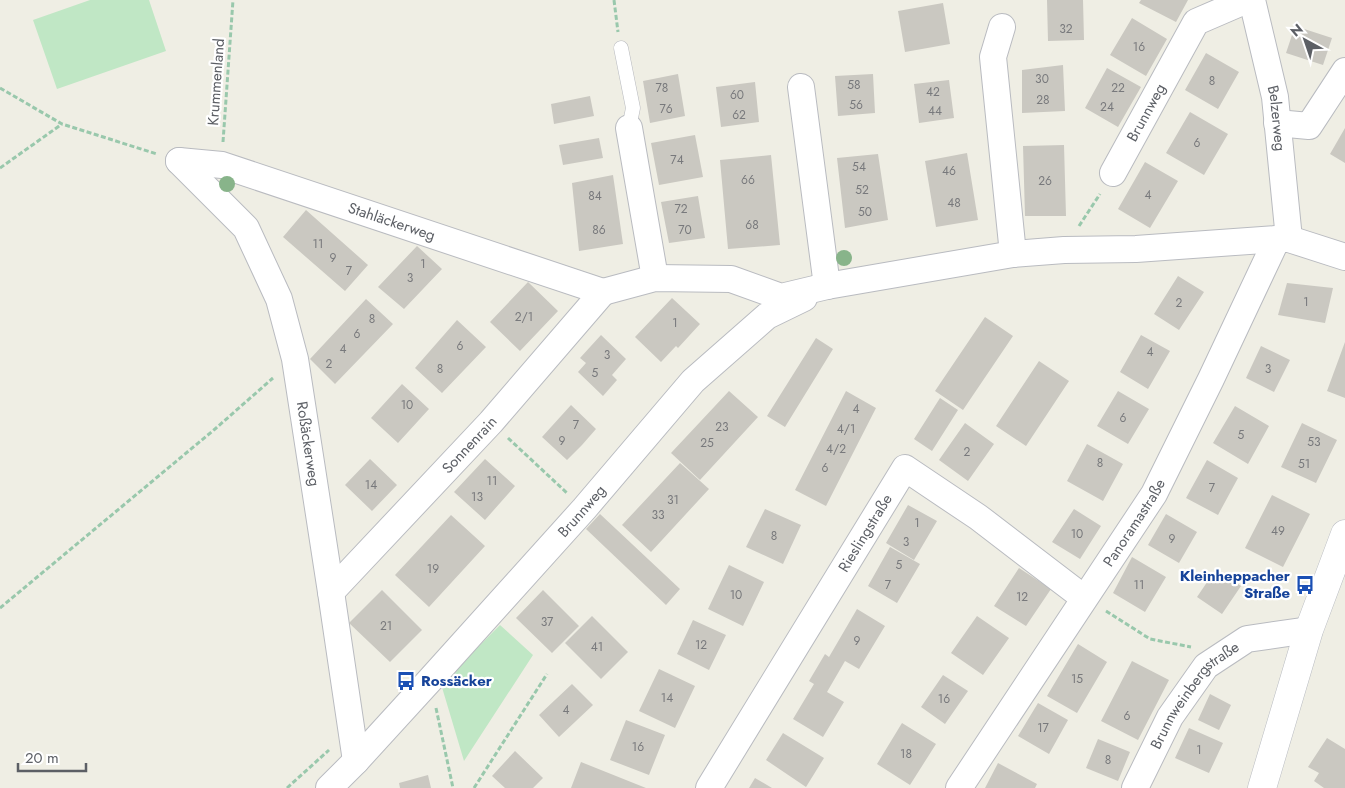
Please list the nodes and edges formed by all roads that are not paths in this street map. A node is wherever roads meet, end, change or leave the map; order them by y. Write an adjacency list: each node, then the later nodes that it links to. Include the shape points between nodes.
1 (1247, 0): 11 (street, Brunnweg, via 1196,22)
2 (1252, 0): 7 (street, Belzerweg, via 1275,97)
3 (1002, 27): 14 (street, via 993,57)
4 (621, 48): 8 (lane, via 633,108)
5 (1345, 71): 7 (street, via 1309,126)
6 (802, 87): 17 (street)
7 (1277, 123): 13 (street, Belzerweg)
8 (629, 128): 16 (street)
9 (179, 161): 10 (street, Stahläckerweg); 12 (street, Roßäckerweg)
10 (233, 169): 12 (street); 18 (street, Stahläckerweg)
11 (1113, 173)
12 (237, 219): 20 (street, Roßäckerweg, via 246,228 279,299 294,359)
13 (1283, 239): 14 (street, Brunnweg); 15 (street, Brunnweg); 21 (street, Panoramastraße, via 1154,494)
14 (1014, 254): 17 (street, Brunnweg)
15 (1345, 257)
16 (655, 278): 17 (street, Brunnweg, via 731,279 780,297); 18 (street, Brunnweg)
17 (827, 286): 23 (street, Brunnweg, via 767,316 693,381 584,509)
18 (603, 292): 20 (street, Sonnenrain, via 491,422)
19 (1345, 534): 22 (street)
20 (332, 592): 23 (street, Roßäckerweg)
21 (1084, 598): 25 (street, Rieslingstraße, via 978,517 905,468); 26 (street, Panoramastraße)
22 (1309, 630): 27 (street, Brunnweinbergstraße, via 1246,639 1206,666 1170,717); 28 (street)
23 (356, 762): 24 (street, Brunnweg)
24 (328, 788)
25 (710, 788)
26 (959, 788)
27 (1135, 788)
28 (1262, 788)

